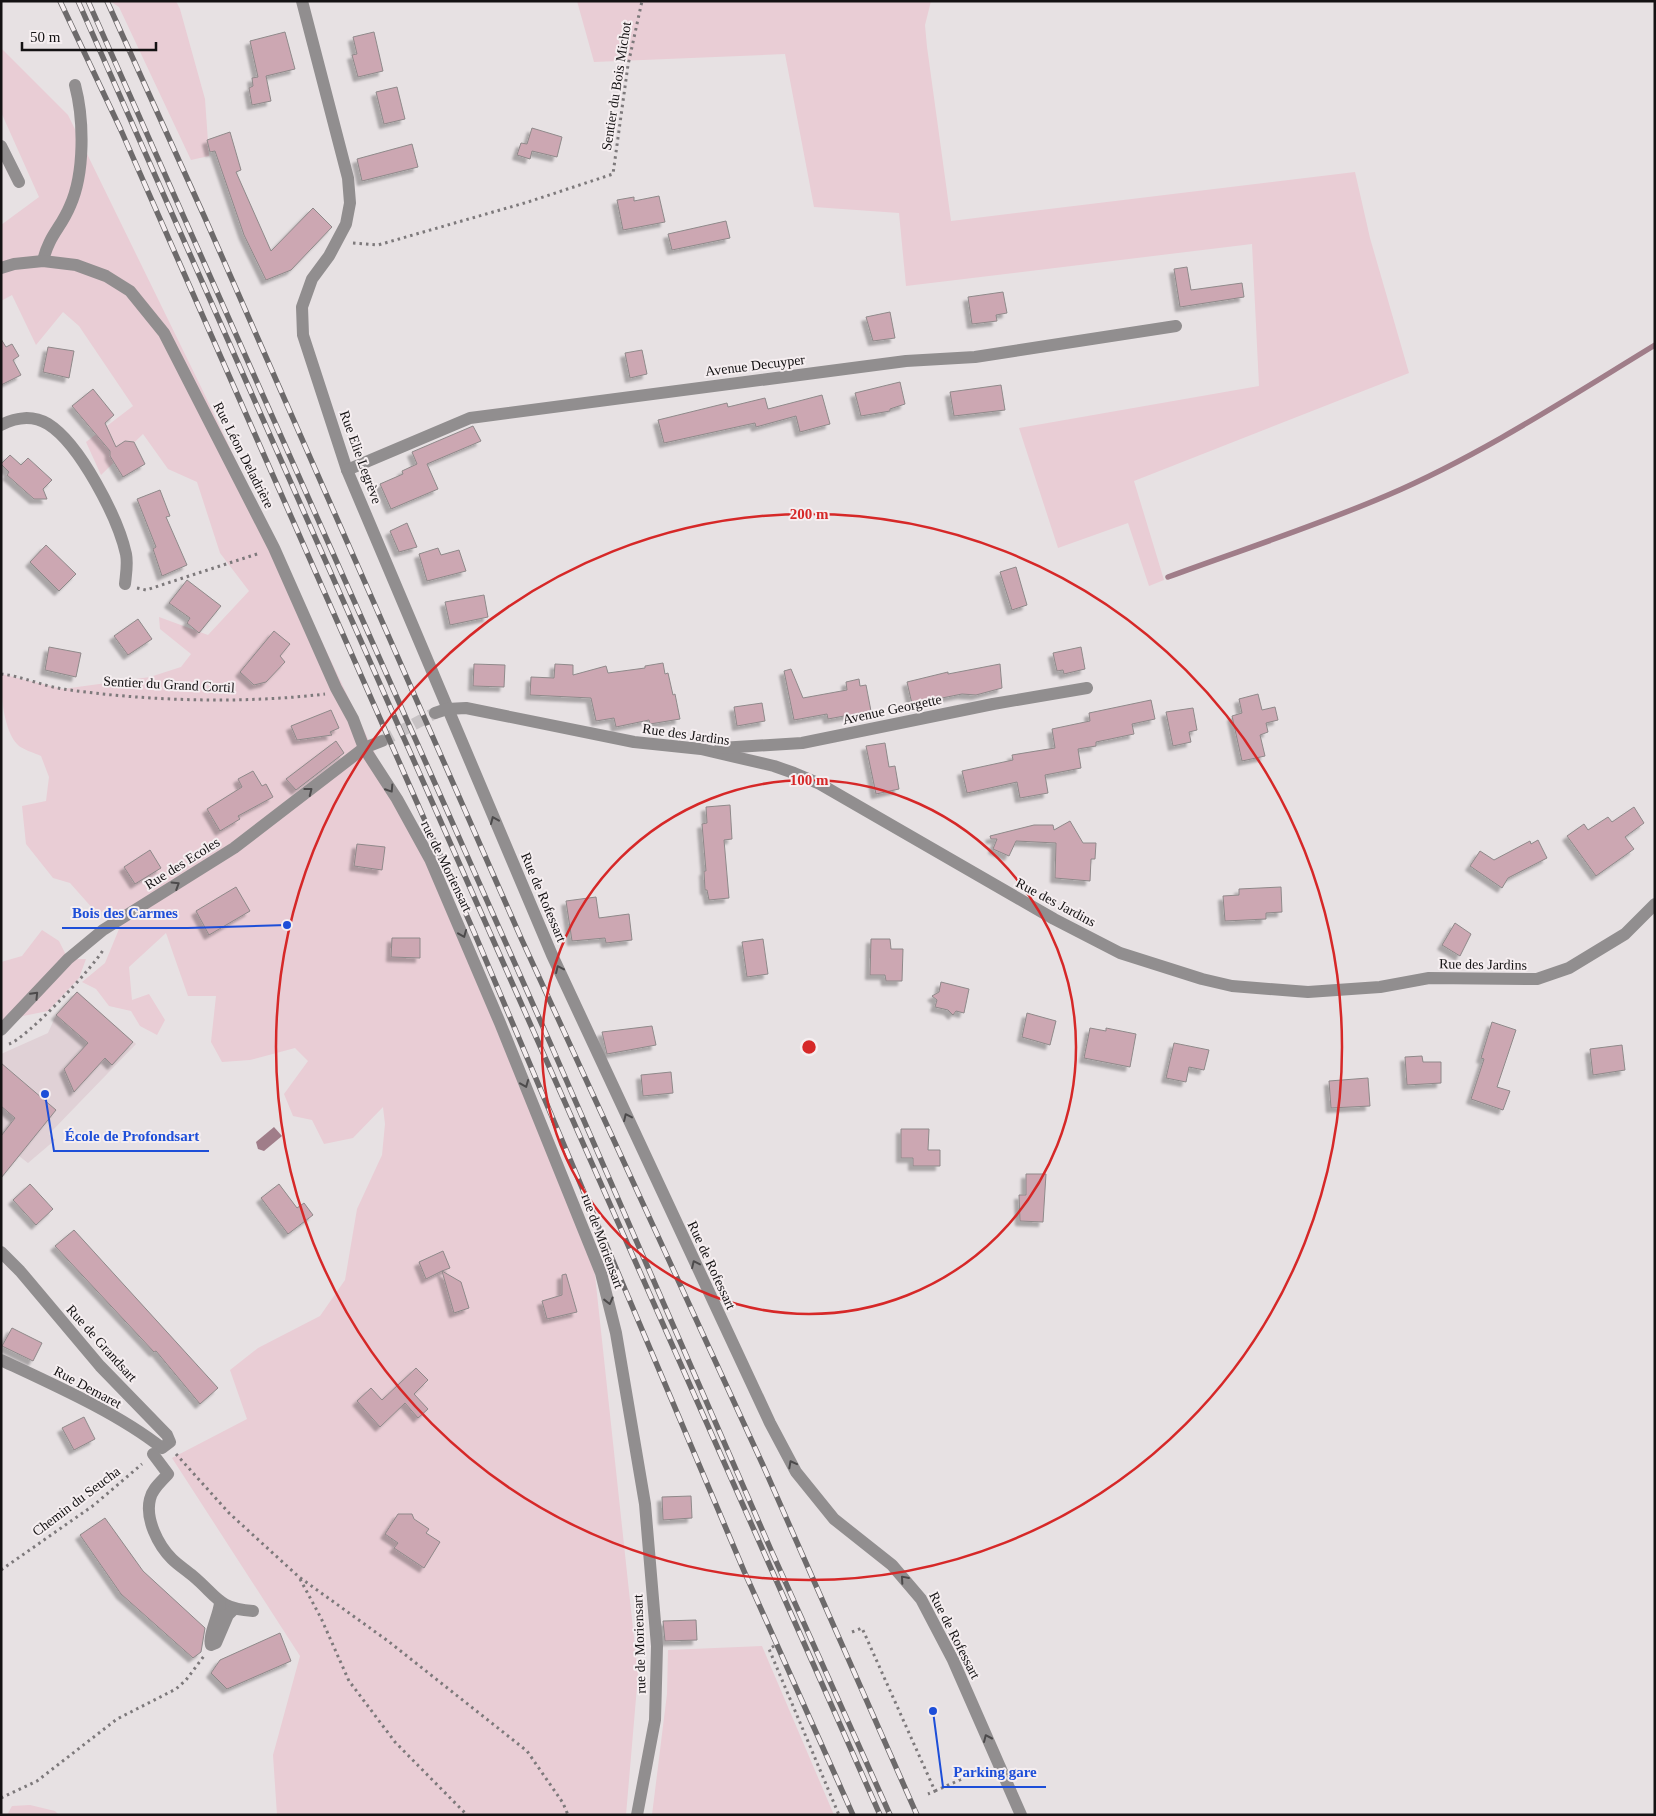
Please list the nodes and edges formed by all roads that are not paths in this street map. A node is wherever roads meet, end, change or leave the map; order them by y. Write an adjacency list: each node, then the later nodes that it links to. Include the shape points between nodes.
1 (302, 1): 9 (street, Rue Elie Legrève, via 348,178 350,203 340,238 312,279 302,307 302,335)
2 (75, 84): 5 (street, via 81,123 78,183 70,207 50,238)
3 (2, 151): 4 (street)
4 (19, 182)
5 (43, 261): 6 (street, Rue Léon Deladrière); 15 (street, Rue Léon Deladrière, via 76,265 106,276 130,291 164,333 274,548)
6 (1, 268)
7 (1176, 326): 9 (street, Avenue Decuyper, via 950,359 906,360 470,418)
8 (1, 425): 10 (street, via 15,419 33,418 49,425 72,448 115,520 126,554)
9 (347, 470): 11 (street, Rue Elie Legrève)
10 (125, 584)
11 (438, 686): 13 (street, Rue de Rofessart)
12 (1086, 688): 16 (street, Avenue Georgette, via 802,743)
13 (441, 711): 16 (street, Rue des Jardins, via 466,708 634,742); 26 (street, Rue de Rofessart, one-way to 13, via 953,1660 921,1599 892,1565 834,1519 796,1472 770,1424)
14 (382, 741): 15 (street)
15 (364, 748): 18 (street, Rue des Ecoles, one-way to 15, via 68,960 103,930 234,848); 25 (street, rue de Moriensart, one-way to 25, via 430,859 582,1224 608,1296 646,1504 657,1646 655,1720)
16 (701, 749): 17 (street, Rue des Jardins, via 774,766 820,784 1054,920 1120,953 1232,986 1308,992 1380,987 1429,978 1537,979 1569,968 1625,934)
17 (1655, 904)
18 (1, 1030)
19 (1, 1252): 21 (street, Rue de Grandsart, via 100,1366 167,1435 170,1441)
20 (1, 1360): 21 (street, Rue Demaret, via 94,1406)
21 (160, 1448): 22 (street, via 168,1474 150,1500 155,1533 172,1558)
22 (220, 1603): 23 (street); 23 (street, via 211,1645 216,1644 228,1615)
23 (234, 1609): 24 (street)
24 (253, 1612)
25 (637, 1815)
26 (1021, 1815)

